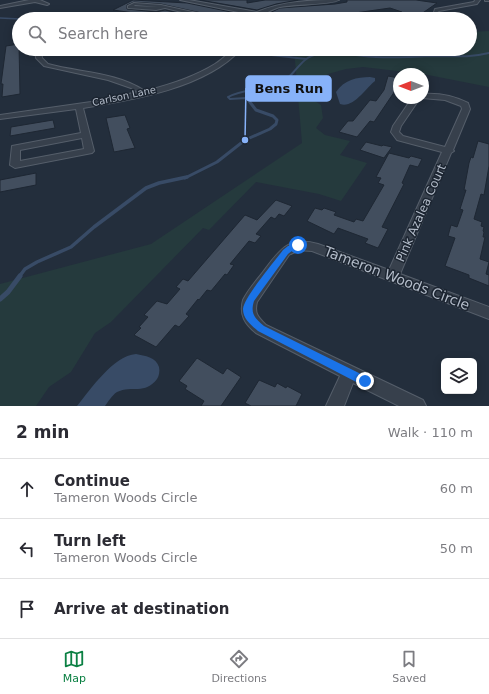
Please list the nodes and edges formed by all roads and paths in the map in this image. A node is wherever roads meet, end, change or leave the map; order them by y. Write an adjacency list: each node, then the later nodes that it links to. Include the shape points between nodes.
1 (36, 0): 6 (street); 8 (street)
2 (182, 0): 12 (street)
3 (337, 0): 5 (street)
4 (478, 0): 14 (street, via 474,3 442,8)
5 (316, 1): 7 (street)
6 (47, 4)
7 (297, 4): 10 (street); 13 (street)
8 (0, 7)
9 (165, 7): 9 (street, via 134,4 130,7 156,10); 11 (street)
10 (304, 8)
11 (186, 12)
12 (247, 12)
13 (264, 12)
14 (436, 12)
15 (38, 56): 17 (street, via 46,65 117,79 135,86)
16 (230, 56): 17 (street, Carlson Lane, via 203,73)
17 (144, 93): 20 (street, Carlson Lane)
18 (429, 96): 23 (street, Pink Azalea Court, via 454,100 465,105 466,109)
19 (412, 104): 23 (street, Pink Azalea Court, via 395,132 400,138)
20 (79, 106): 21 (street, Carlson Lane); 22 (street)
21 (0, 117)
22 (86, 135): 22 (street, via 89,151 15,165 16,148)
23 (449, 151): 24 (street, Pink Azalea Court)
24 (392, 276): 25 (street, Tameron Woods Circle); 26 (street, Tameron Woods Circle, via 314,247 298,245 285,252 250,300 247,309 250,320 261,329)
25 (489, 313)
26 (349, 374): 27 (street); 28 (street, Tameron Woods Circle)
27 (335, 406)
28 (417, 406)

